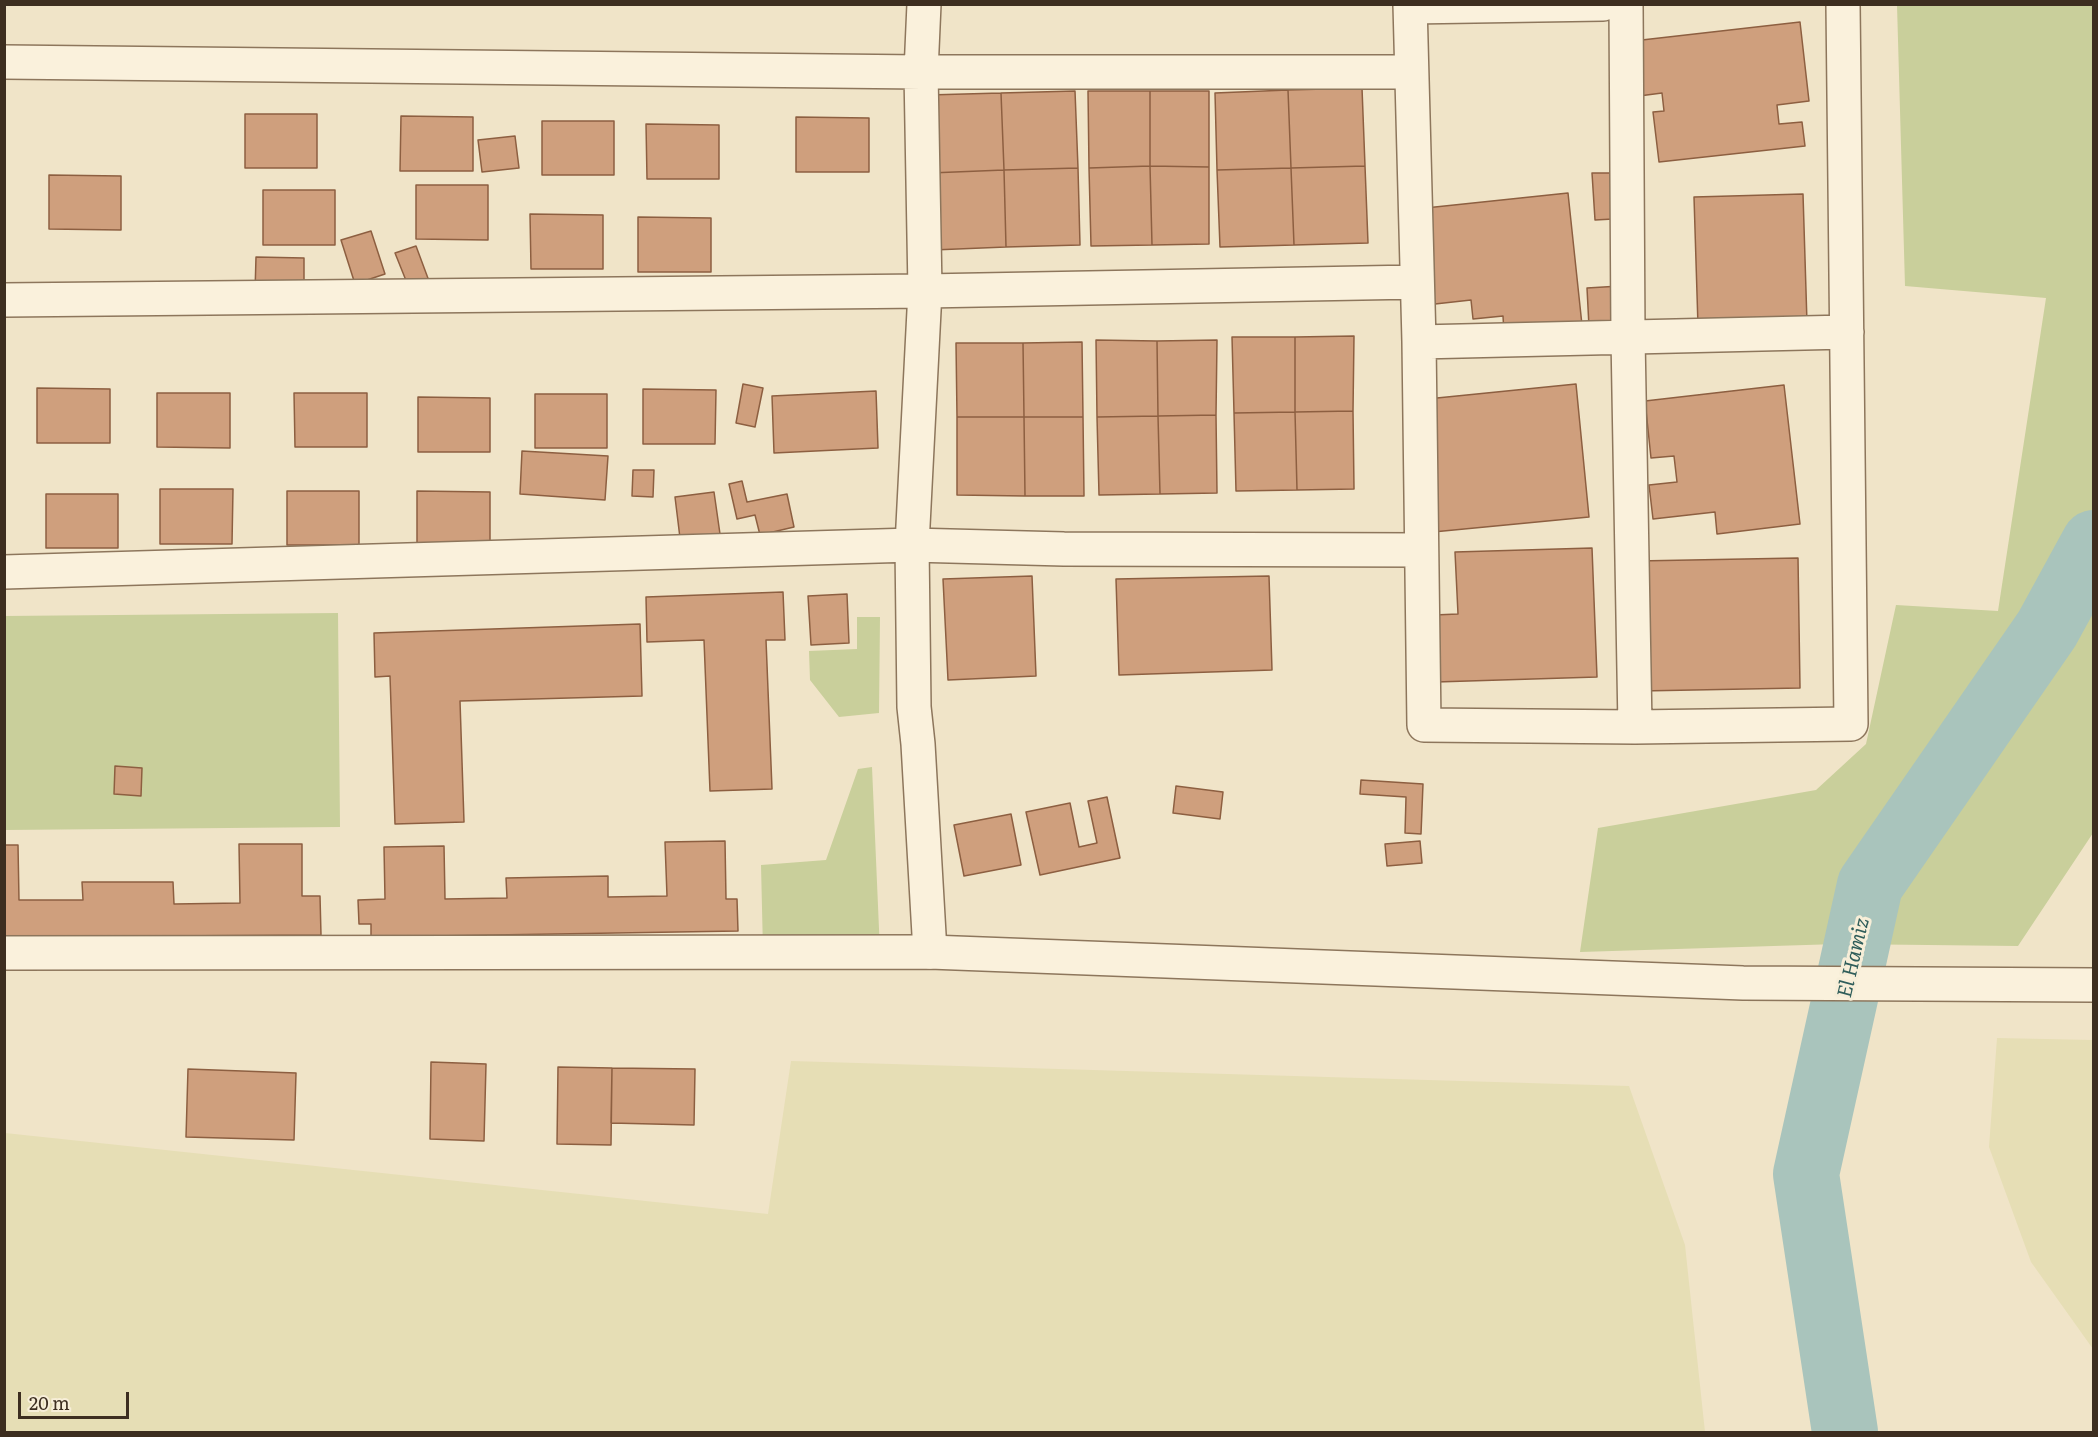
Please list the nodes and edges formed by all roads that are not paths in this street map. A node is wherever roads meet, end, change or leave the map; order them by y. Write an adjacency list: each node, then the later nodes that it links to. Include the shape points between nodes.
1 (924, 4): 7 (street)
2 (1603, 4): 5 (street)
3 (1626, 4): 13 (street)
4 (1842, 4): 12 (street)
5 (1410, 6): 8 (street)
6 (4, 62): 7 (street)
7 (921, 72): 8 (street); 10 (street)
8 (1411, 72): 9 (street)
9 (1416, 282): 10 (street); 14 (street)
10 (925, 291): 11 (street); 15 (street)
11 (4, 300)
12 (1847, 332): 13 (street); 18 (street, via 1851,724)
13 (1628, 337): 14 (street); 18 (street)
14 (1419, 342): 16 (street)
15 (912, 545): 16 (street); 17 (street); 19 (street, via 914,707)
16 (1421, 550): 18 (street, via 1424,725)
17 (4, 572)
18 (1635, 727)
19 (930, 952): 20 (street); 21 (street, via 1743,983)
20 (4, 953)
21 (2082, 985)

